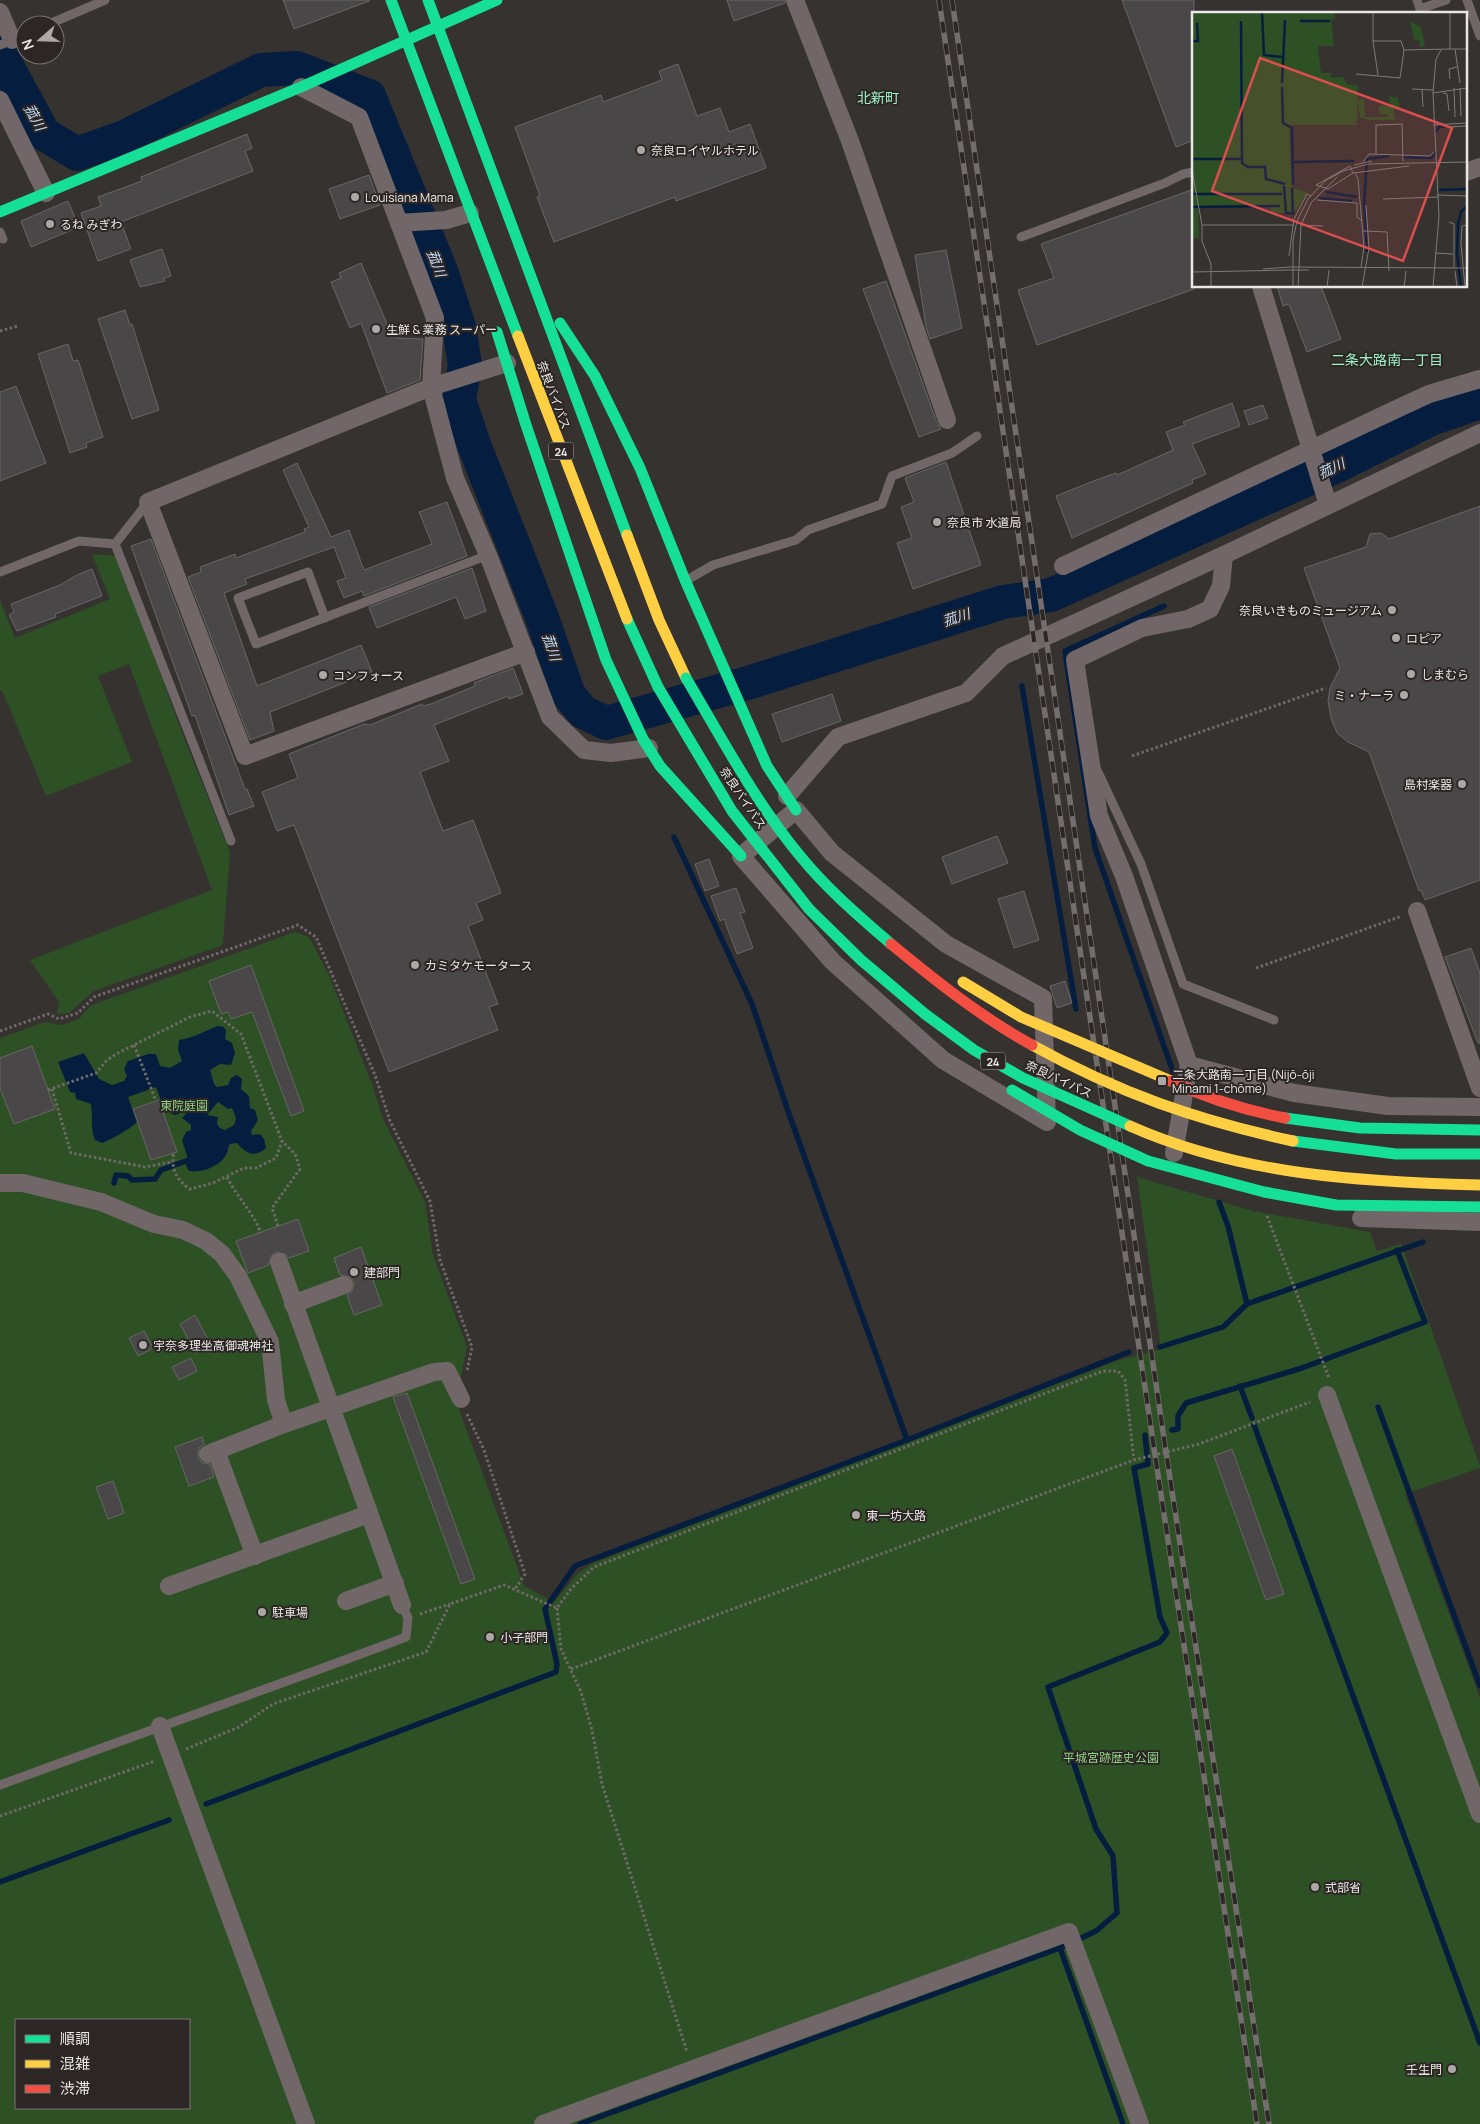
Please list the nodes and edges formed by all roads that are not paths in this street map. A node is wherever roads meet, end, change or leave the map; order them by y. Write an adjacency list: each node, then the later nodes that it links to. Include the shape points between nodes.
1 (105, 0): 10 (lane)
2 (391, 0): 14 (main road, 奈良バイパス / 24)
3 (428, 0): 11 (main road, 奈良バイパス / 24)
4 (496, 0): 11 (main road)
5 (795, 0): 32 (street, via 850,141)
6 (1417, 0): 7 (lane, via 1420,9)
7 (1446, 0)
8 (1467, 0): 12 (lane)
9 (0, 12): 13 (street)
10 (65, 17)
11 (438, 26): 14 (main road); 26 (main road, 奈良バイパス / 24)
12 (1480, 36)
13 (12, 40)
14 (406, 40): 15 (main road); 22 (main road, 奈良バイパス / 24)
15 (303, 85): 20 (main road); 23 (street, via 359,117)
16 (0, 100): 20 (street)
17 (1480, 167): 18 (street)
18 (1468, 171)
19 (1192, 172): 24 (lane)
20 (46, 194): 21 (main road)
21 (0, 212)
22 (470, 214): 23 (street, via 446,220); 25 (main road); 53 (main road, 奈良バイパス / 24, bridge, via 616,595 658,687 732,811 810,909)
23 (400, 223): 31 (street, via 435,318)
24 (1021, 237)
25 (477, 263)
26 (532, 280): 43 (main road, via 595,376 640,468); 52 (main road, 奈良バイパス / 24, bridge, via 659,620 686,678 760,802 801,858)
27 (1263, 288): 35 (street)
28 (493, 318): 29 (main road)
29 (507, 363): 31 (street); 46 (main road, via 606,660)
30 (1480, 379): 35 (street, via 1429,394)
31 (431, 387): 36 (street); 40 (street, via 455,478)
32 (947, 420)
33 (1480, 432): 37 (street)
34 (977, 436): 43 (lane, via 952,453 892,476 882,504 808,530 796,540 713,565)
35 (1310, 448): 37 (street); 41 (street)
36 (148, 502): 38 (lane); 45 (street, via 245,756)
37 (1328, 505): 39 (street)
38 (115, 544): 42 (lane, via 79,541); 49 (lane)
39 (1224, 555): 47 (street, via 1221,586 1210,609 1188,619 1142,628 1075,660); 48 (street, via 1003,656 966,693 838,737)
40 (488, 556): 44 (lane); 45 (street)
41 (1063, 566)
42 (0, 572)
43 (685, 580): 48 (main road, via 746,712 767,766)
44 (325, 618): 44 (lane, via 256,644 238,598 308,572)
45 (526, 652): 46 (street, via 550,717 584,750 611,753)
46 (646, 743): 50 (main road, via 676,785)
47 (1089, 756): 54 (lane, via 1141,864 1183,984); 55 (street, via 1099,816 1124,876)
48 (791, 803): 50 (street); 50 (street, via 832,853 946,944 1043,998 1047,1122 943,1060 833,962)
49 (231, 841)
50 (741, 856)
51 (1413, 912): 56 (street)
52 (893, 947): 58 (main road, 24, bridge, via 952,976 1021,1017 1203,1097 1244,1110 1302,1122 1360,1128); 59 (main road, 奈良バイパス / 24, bridge, via 997,1027 1067,1066 1125,1093 1189,1117 1275,1139 1356,1150 1445,1156)
53 (861, 960): 61 (main road, 奈良バイパス / 24, bridge, via 974,1050 1023,1078 1154,1136 1208,1153 1342,1179); 62 (main road, bridge, via 902,1010 938,1044 1080,1130 1148,1161 1264,1192 1336,1204)
54 (1274, 1020)
55 (1188, 1065): 57 (street, via 1303,1094 1388,1106); 63 (street, via 1170,1179 1262,1203 1358,1218)
56 (1480, 1088)
57 (1480, 1106)
58 (1480, 1130)
59 (1480, 1154)
60 (0, 1183): 70 (street, via 23,1184 101,1202 154,1224 183,1230 206,1241 222,1254 238,1276 270,1342 276,1400)
61 (1480, 1185)
62 (1480, 1207)
63 (1480, 1222)
64 (279, 1262): 66 (street)
65 (344, 1285): 66 (street)
66 (293, 1304): 69 (street)
67 (1327, 1395): 79 (street)
68 (461, 1399): 69 (street, via 447,1371 440,1371)
69 (331, 1408): 70 (street); 71 (street)
70 (284, 1424): 72 (street, via 212,1453)
71 (369, 1514): 72 (street); 73 (street)
72 (255, 1556): 74 (street)
73 (395, 1583): 75 (street); 76 (street)
74 (169, 1586)
75 (346, 1601)
76 (405, 1611): 77 (lane, via 406,1637)
77 (160, 1726): 78 (lane); 80 (street)
78 (0, 1785)
79 (1480, 1814)
80 (306, 2124)
81 (542, 2124): 82 (street, via 1069,1932)
82 (1140, 2124)

